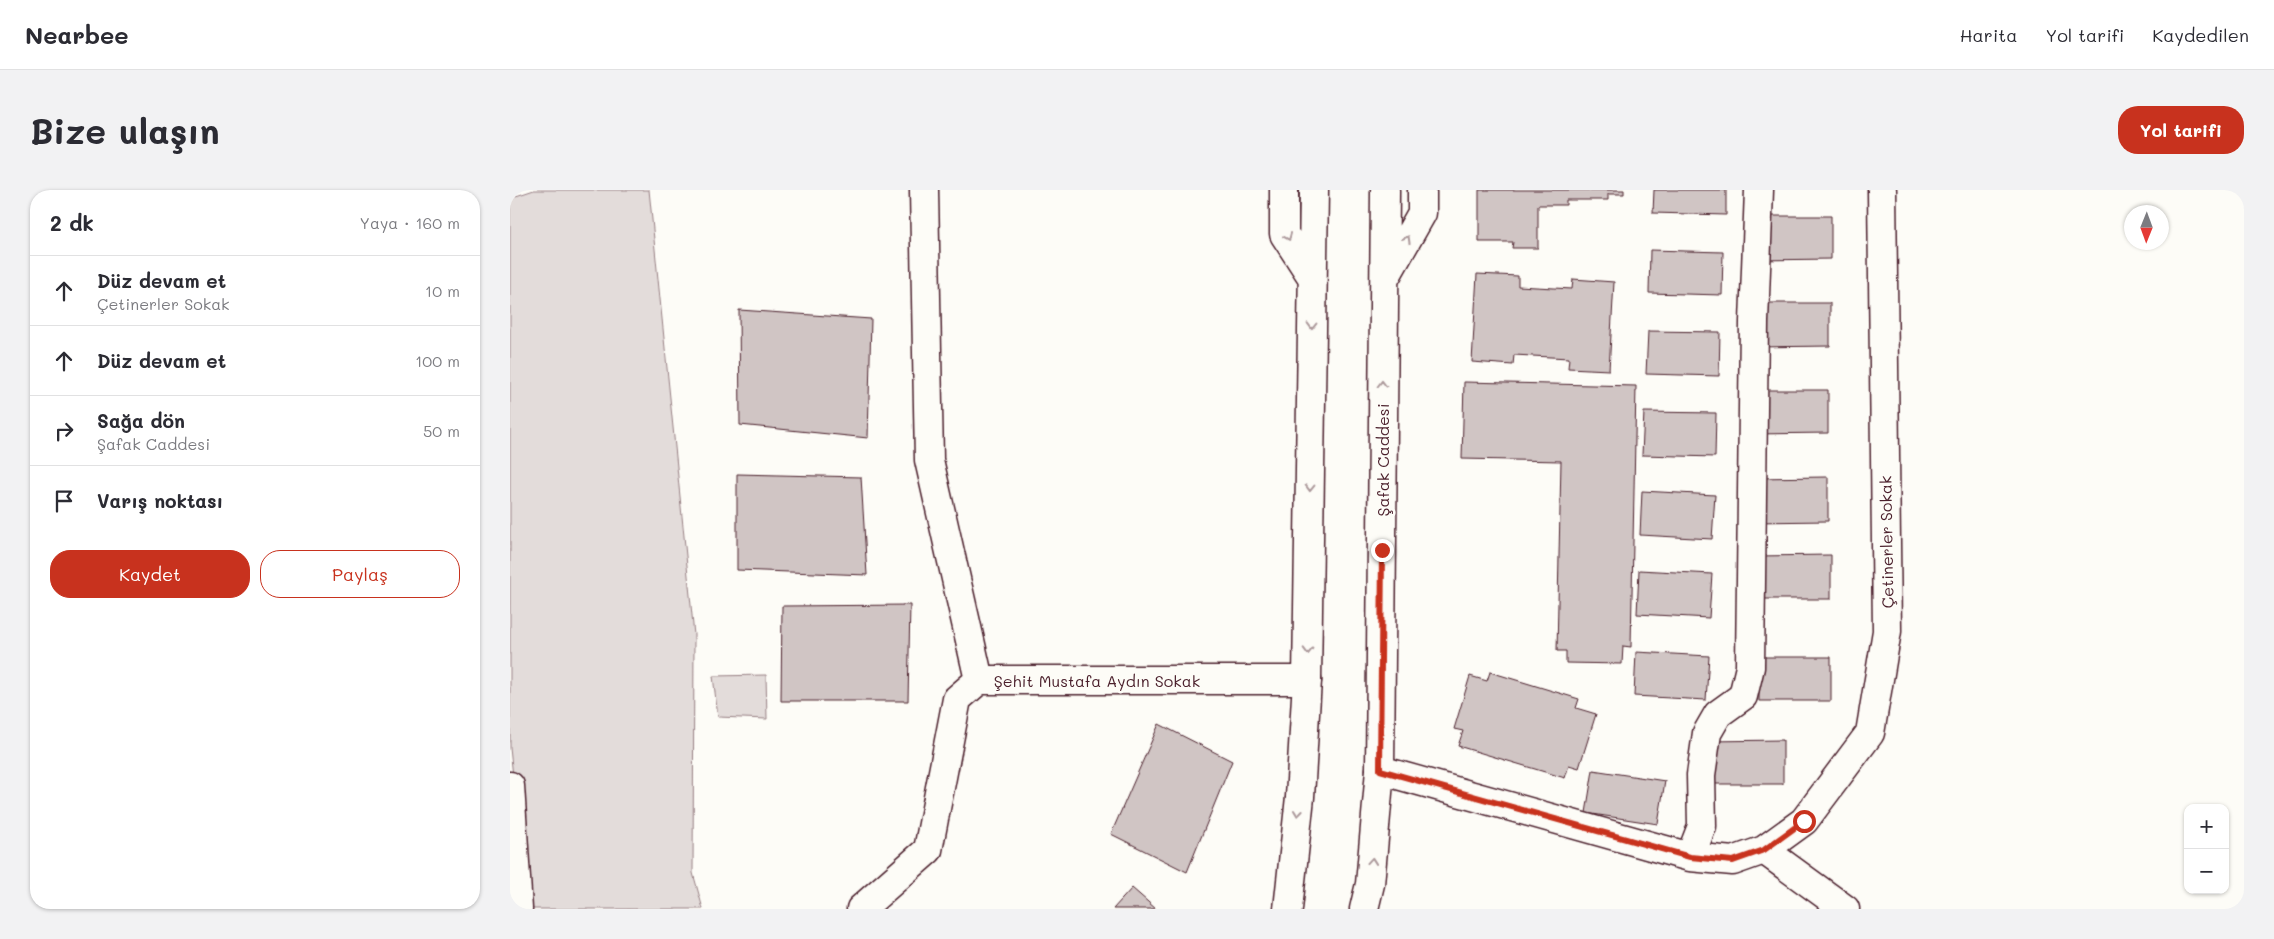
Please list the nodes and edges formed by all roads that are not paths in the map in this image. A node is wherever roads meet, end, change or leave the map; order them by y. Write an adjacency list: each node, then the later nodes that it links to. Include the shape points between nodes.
1 (924, 190): 10 (street, via 929,460)
2 (1284, 190): 8 (street, one-way to 8, via 1284,234)
3 (1314, 190): 8 (street)
4 (1385, 190): 9 (street, Şafak Caddesi)
5 (1422, 190): 9 (street, one-way to 5, via 1422,212)
6 (1759, 190): 15 (street, via 1754,322 1750,667 1742,696 1718,714 1707,733 1701,775 1702,826)
7 (1882, 190): 14 (street, Çetinerler Sokak, via 1887,631 1870,733 1804,821)
8 (1312, 277): 11 (street, one-way to 11)
9 (1383, 282): 12 (street, Şafak Caddesi, one-way to 9)
10 (979, 680): 11 (street, Şehit Mustafa Aydın Sokak); 17 (street, Şehit Mustafa Aydın Sokak, via 957,699 928,850)
11 (1307, 680): 18 (street, one-way to 18, via 1300,797)
12 (1380, 770): 15 (street, Çetinerler Sokak); 19 (street, Şafak Caddesi, one-way to 12, via 1370,884)
13 (510, 786): 16 (street)
14 (1764, 850): 15 (street, Çetinerler Sokak, via 1733,861); 20 (street)
15 (1690, 857)
16 (518, 909)
17 (861, 909)
18 (1288, 909)
19 (1364, 909)
20 (1846, 909)

